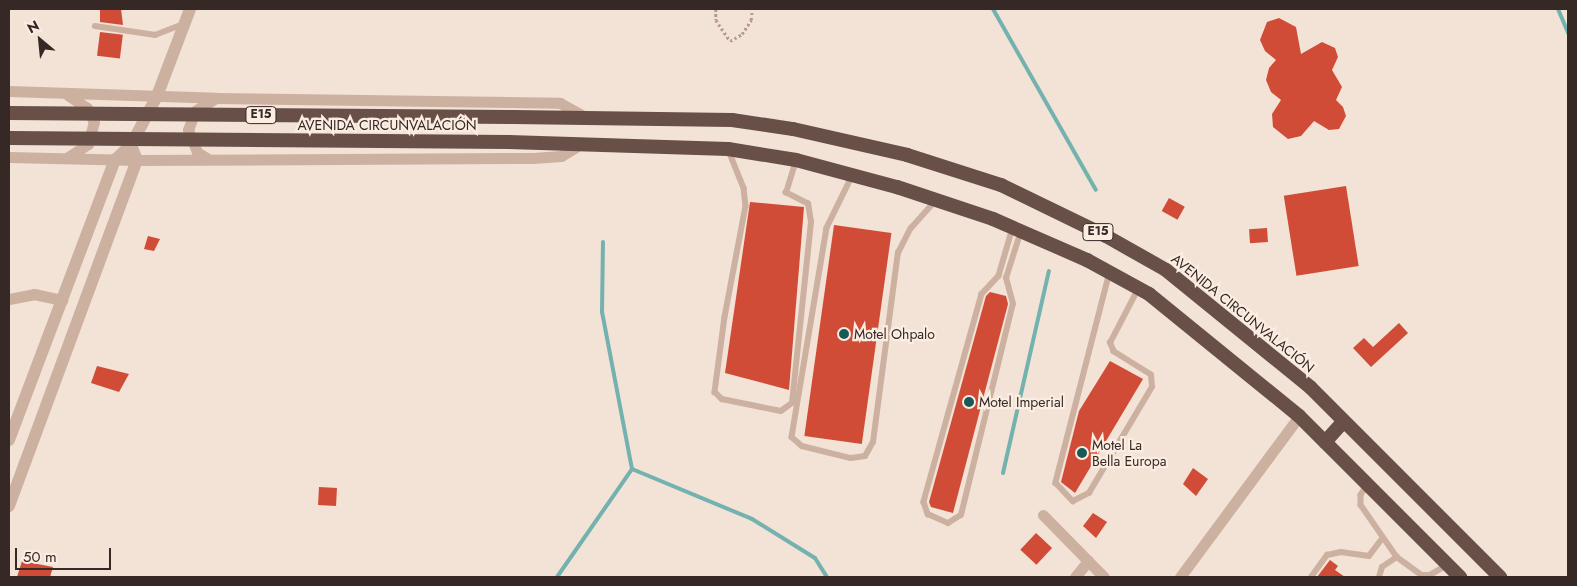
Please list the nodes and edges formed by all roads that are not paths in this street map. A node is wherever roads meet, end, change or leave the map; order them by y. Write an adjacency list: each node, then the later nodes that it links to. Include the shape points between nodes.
1 (190, 9): 2 (street)
2 (185, 22): 3 (lane, via 155,35); 6 (street)
3 (95, 26)
4 (9, 92): 5 (street, AVENIDA CIRCUNVALACIÓN)
5 (66, 94): 6 (street, AVENIDA CIRCUNVALACIÓN); 15 (street, via 87,108 94,122 88,144)
6 (156, 96): 7 (street, AVENIDA CIRCUNVALACIÓN); 12 (street)
7 (216, 98): 9 (street, AVENIDA CIRCUNVALACIÓN, via 560,103); 16 (street, via 195,111 188,130 197,152)
8 (9, 112): 9 (highway, AVENIDA CIRCUNVALACIÓN / E15, bridge)
9 (585, 116): 29 (highway, AVENIDA CIRCUNVALACIÓN / E15, via 732,120 794,129 907,155 1001,185 1106,236 1166,270 1310,387)
10 (9, 138): 11 (highway, AVENIDA CIRCUNVALACIÓN / E15, bridge)
11 (584, 143): 13 (highway, AVENIDA CIRCUNVALACIÓN / E15); 16 (street, via 561,156 533,158)
12 (131, 145): 17 (street); 18 (street)
13 (728, 149): 19 (highway, AVENIDA CIRCUNVALACIÓN / E15); 19 (lane, via 744,188 746,206 724,317 715,392 722,399 781,411 792,403 811,222 808,204 786,193)
14 (9, 157): 15 (street)
15 (64, 158): 17 (street)
16 (209, 159): 18 (street)
17 (115, 160): 18 (street); 26 (street)
18 (137, 160): 33 (street)
19 (796, 160): 20 (highway, AVENIDA CIRCUNVALACIÓN / E15)
20 (853, 175): 21 (highway, AVENIDA CIRCUNVALACIÓN / E15); 21 (lane, via 827,228 792,437 802,446 851,458 865,456 868,451 874,433 898,252 911,228)
21 (936, 200): 22 (highway, AVENIDA CIRCUNVALACIÓN / E15)
22 (1017, 230): 22 (lane, via 999,276 982,294 924,502 928,514 948,523 961,515 1013,304 1006,278); 23 (highway, AVENIDA CIRCUNVALACIÓN / E15)
23 (1110, 272): 24 (highway, AVENIDA CIRCUNVALACIÓN / E15); 24 (lane, via 1056,483 1058,489 1073,501 1089,493 1152,387 1151,375 1114,352 1110,342)
24 (1138, 288): 28 (highway, AVENIDA CIRCUNVALACIÓN / E15)
25 (9, 299): 26 (street, via 34,294)
26 (62, 300): 27 (street)
27 (13, 415): 30 (street)
28 (1299, 416): 31 (highway, AVENIDA CIRCUNVALACIÓN / E15); 41 (street)
29 (1344, 421): 31 (highway); 45 (highway, AVENIDA CIRCUNVALACIÓN / E15)
30 (9, 440)
31 (1325, 442): 32 (highway, AVENIDA CIRCUNVALACIÓN / E15)
32 (1368, 485): 35 (lane, via 1361,495 1360,505); 38 (highway, AVENIDA CIRCUNVALACIÓN / E15)
33 (9, 506)
34 (1043, 515): 37 (street)
35 (1382, 539): 36 (lane); 42 (lane, via 1369,556 1341,552 1328,555)
36 (1397, 557): 38 (lane, via 1422,575 1430,575); 43 (lane, via 1382,567)
37 (1088, 561): 39 (street); 40 (street)
38 (1447, 564): 44 (highway, AVENIDA CIRCUNVALACIÓN / E15)
39 (1075, 577)
40 (1104, 577)
41 (1180, 577)
42 (1311, 577)
43 (1380, 577)
44 (1460, 577)
45 (1500, 577)

